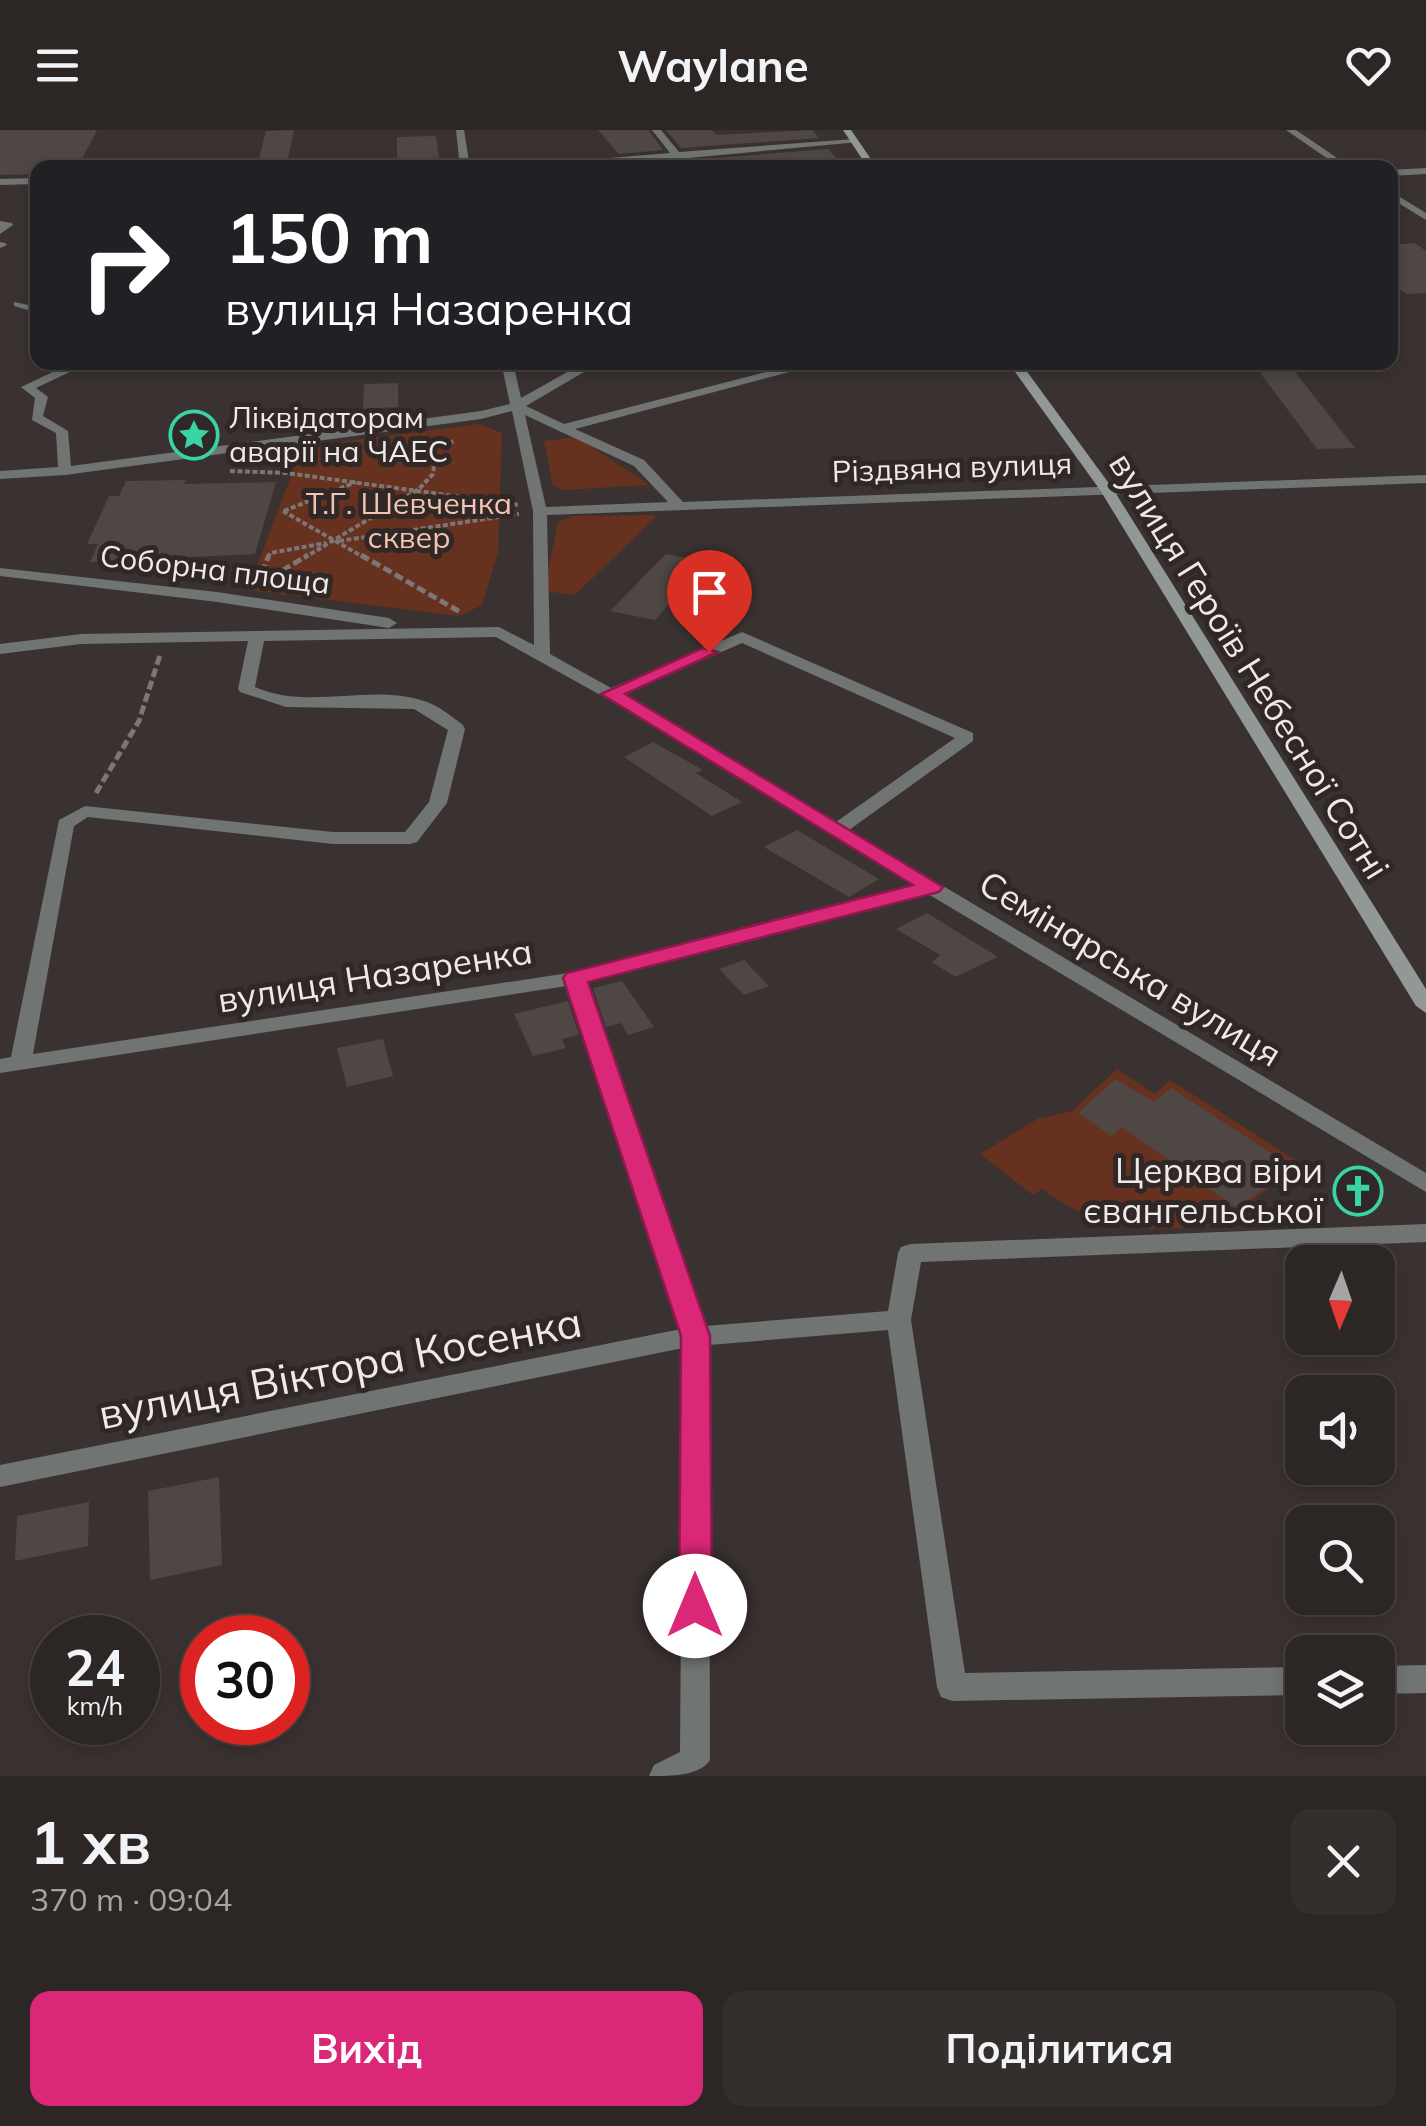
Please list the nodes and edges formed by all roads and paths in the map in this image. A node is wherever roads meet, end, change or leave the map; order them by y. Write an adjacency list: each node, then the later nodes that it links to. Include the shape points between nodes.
1 (460, 130): 7 (street)
2 (656, 130): 6 (street)
3 (847, 130): 5 (street)
4 (1290, 130): 10 (street)
5 (856, 142): 6 (street); 9 (street)
6 (678, 156): 8 (street)
7 (464, 160)
8 (617, 160)
9 (868, 160)
10 (1336, 160)
11 (1426, 170): 12 (street)
12 (1398, 172)
13 (30, 180): 14 (street)
14 (0, 182)
15 (1398, 199): 16 (street)
16 (1426, 217)
17 (0, 224): 18 (lane, via 9,225)
18 (0, 232)
19 (17, 304): 20 (lane)
20 (30, 308)
21 (67, 370): 29 (street, via 27,387 42,398 36,417 62,430)
22 (509, 370): 26 (street)
23 (581, 370): 26 (street)
24 (790, 370): 27 (street)
25 (1020, 370): 34 (street, вулиця Героїв Небесної Сотні)
26 (516, 406): 27 (street); 29 (street); 37 (street)
27 (566, 427): 36 (street, via 640,462)
28 (466, 437): 35 (path, via 436,448 433,474)
29 (64, 471): 31 (street)
30 (226, 471): 33 (path)
31 (0, 476)
32 (1426, 479): 34 (street, Різдвяна вулиця)
33 (357, 482): 35 (path); 38 (path, via 283,512)
34 (1106, 489): 36 (street, Різдвяна вулиця); 53 (street, вулиця Героїв Небесної Сотні)
35 (419, 490): 37 (path); 38 (path)
36 (680, 506): 37 (street, Різдвяна вулиця)
37 (540, 511): 38 (path); 47 (street)
38 (334, 542): 40 (path); 40 (path, via 270,552); 43 (path, via 466,616)
39 (0, 572): 41 (street, Соборна площа)
40 (257, 585): 41 (path)
41 (232, 599): 42 (street, Соборна площа)
42 (422, 631): 43 (street, Семінарська вулиця); 44 (street)
43 (468, 632): 47 (street, Семінарська вулиця, via 499,632)
44 (257, 635): 45 (street); 49 (street, via 246,689 270,703 420,705 458,729 438,802 410,838 333,838)
45 (166, 637): 46 (street); 49 (path, via 139,721)
46 (0, 649)
47 (542, 658): 48 (street, Семінарська вулиця)
48 (610, 694): 50 (street, Семінарська вулиця); 50 (street, via 742,637 967,737)
49 (85, 811): 54 (street, via 65,824)
50 (837, 830): 51 (street, Семінарська вулиця)
51 (932, 887): 52 (street, вулиця Назаренка); 55 (street, Семінарська вулиця)
52 (575, 978): 54 (street, вулиця Назаренка); 58 (street)
53 (1426, 1006)
54 (10, 1065)
55 (1426, 1184)
56 (1426, 1233): 57 (street, via 910,1253)
57 (899, 1320): 58 (street, вулиця Віктора Косенка); 62 (street, via 952,1687)
58 (696, 1336): 59 (street, вулиця Віктора Косенка); 63 (street, via 695,1760)
59 (0, 1476)
60 (1426, 1679): 61 (street)
61 (1395, 1680)
62 (1285, 1681)
63 (665, 1776)

